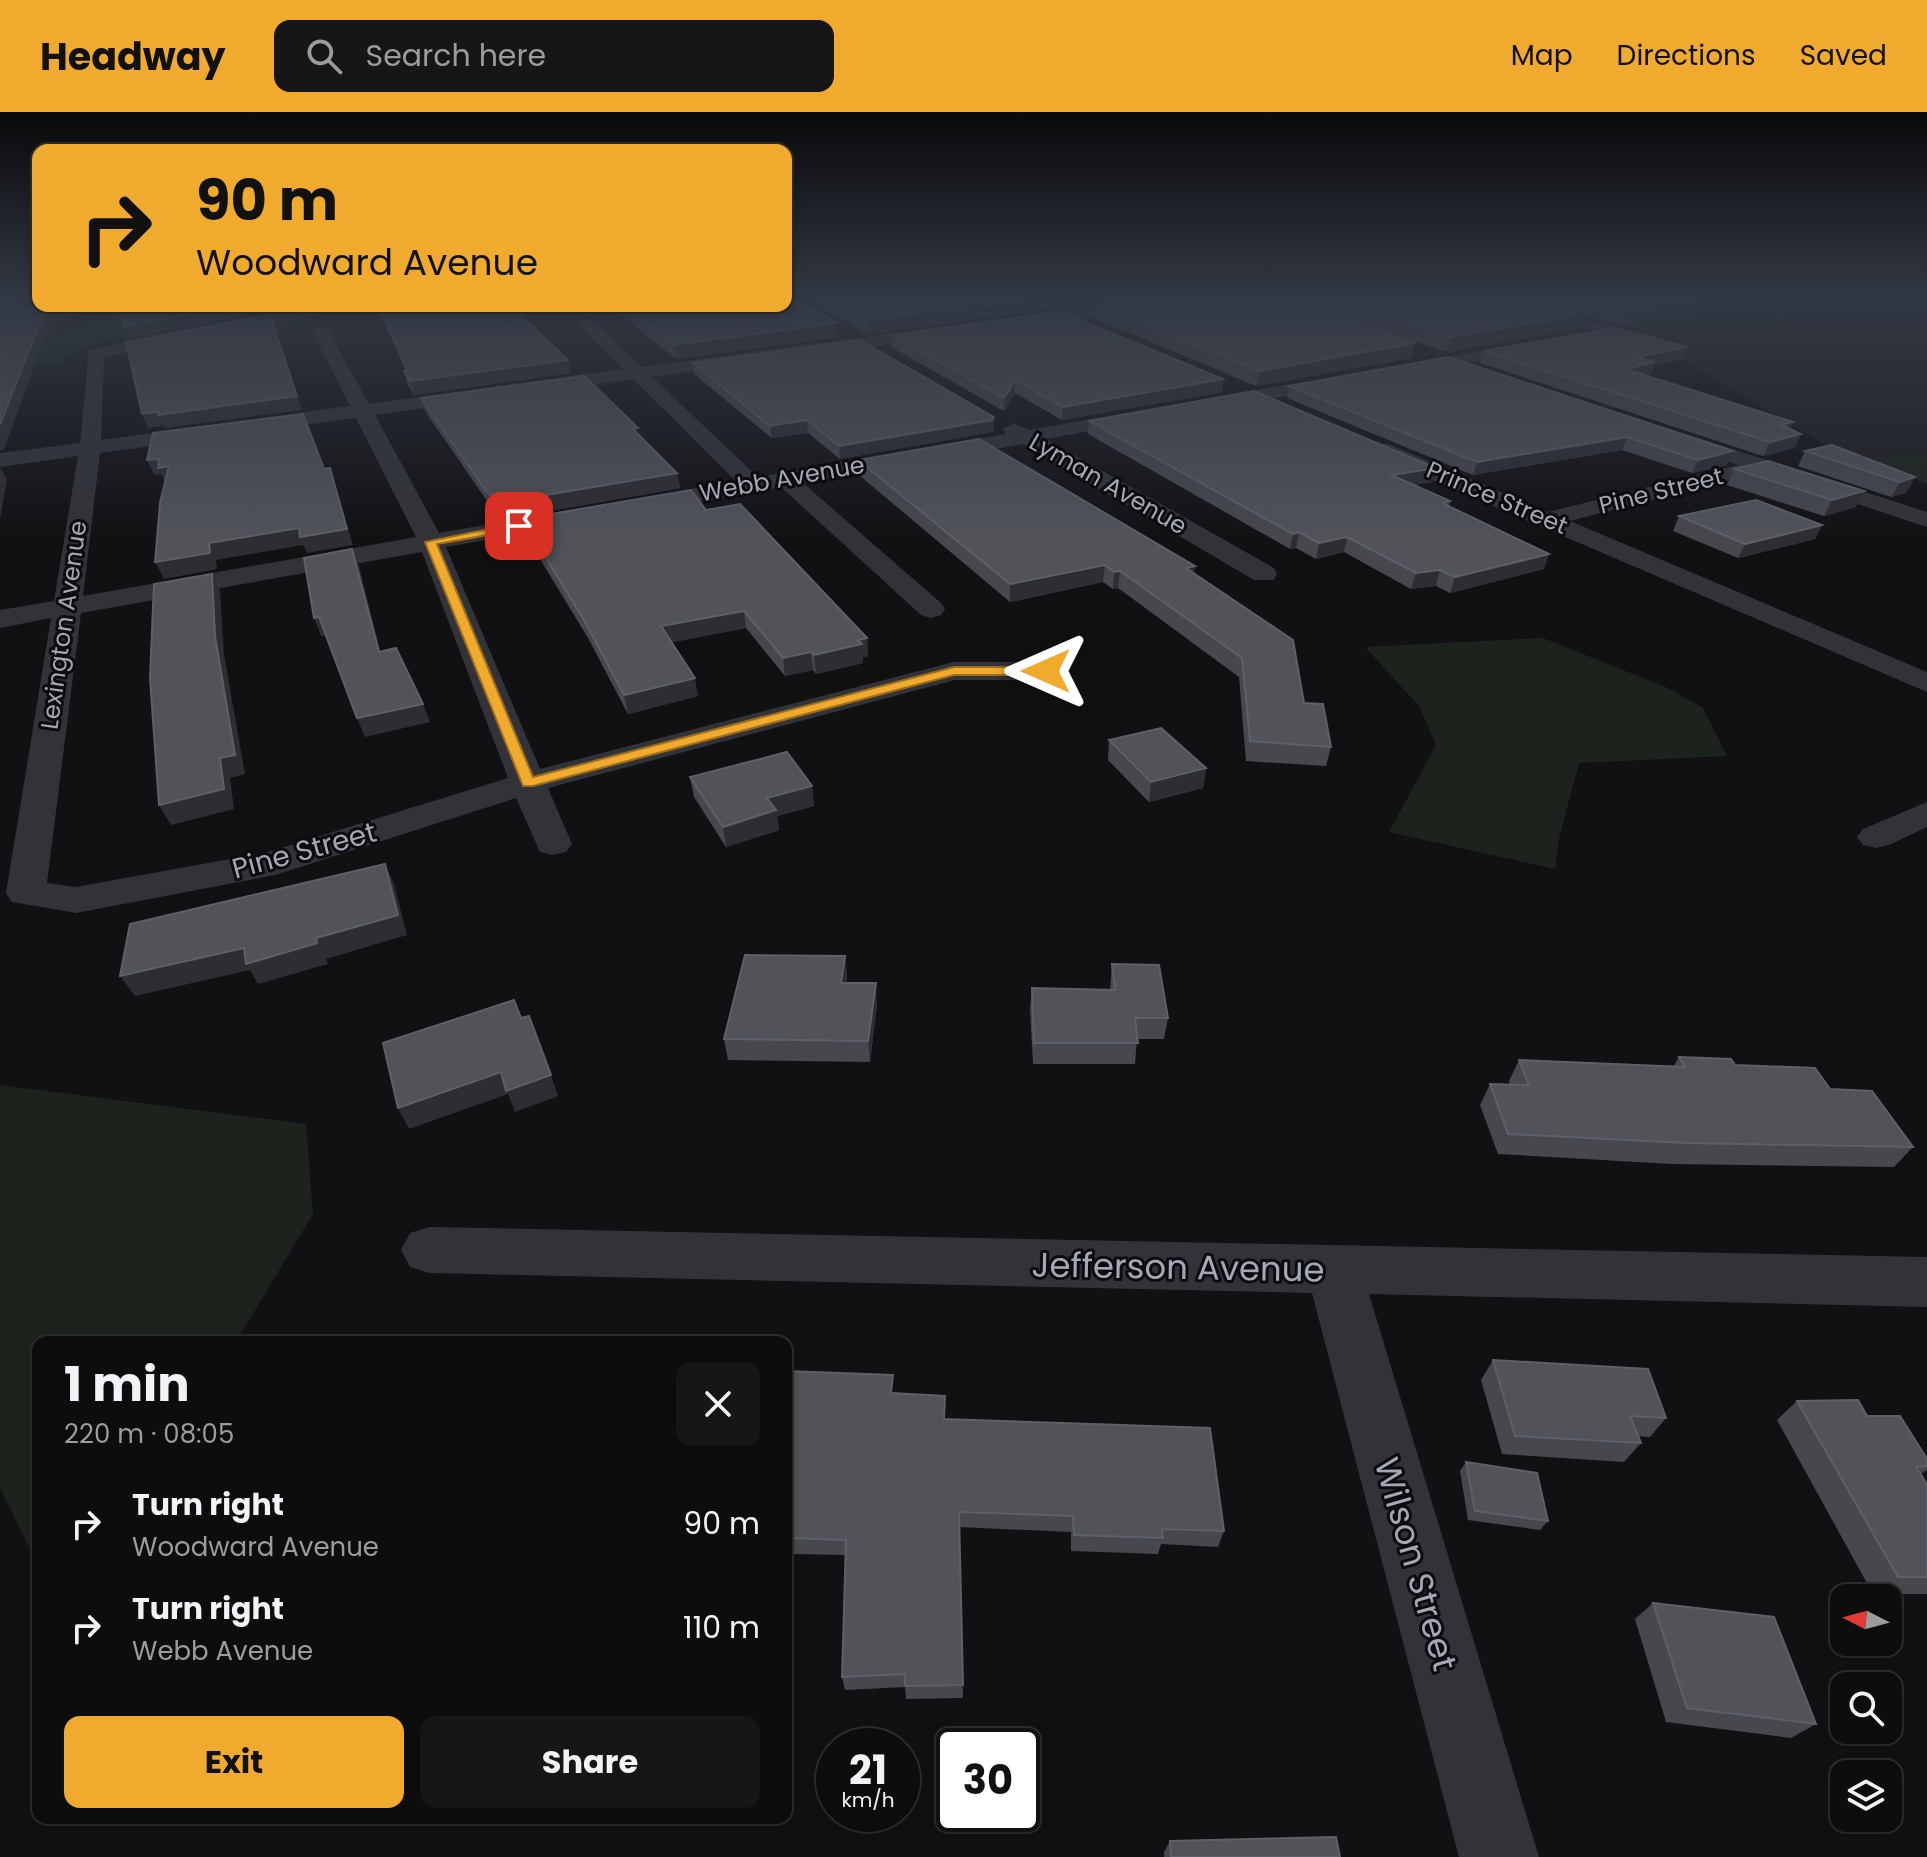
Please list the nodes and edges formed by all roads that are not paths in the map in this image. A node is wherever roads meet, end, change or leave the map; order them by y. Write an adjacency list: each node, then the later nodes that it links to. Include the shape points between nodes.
1 (94, 378): 14 (street, Lexington Avenue)
2 (347, 378): 8 (street)
3 (601, 378): 8 (street)
4 (639, 378): 19 (street)
5 (1356, 378): 7 (street, Webb Avenue)
6 (1213, 379): 7 (street)
7 (1255, 396): 9 (street); 12 (street, Webb Avenue)
8 (364, 410): 14 (street); 22 (street)
9 (1299, 415)
10 (997, 420): 12 (street, Lyman Avenue)
11 (1657, 431): 17 (street)
12 (1024, 435): 18 (street, Webb Avenue); 23 (street, Lyman Avenue)
13 (1358, 439): 20 (street, Prince Street)
14 (90, 448): 16 (street); 24 (street, Lexington Avenue)
15 (1805, 455): 17 (street, Pine Street)
16 (0, 460)
17 (1760, 465): 20 (street, Pine Street); 21 (street)
18 (784, 478): 19 (street, Webb Avenue); 25 (street)
19 (753, 485): 22 (street, Webb Avenue)
20 (1550, 519): 28 (street, Prince Street)
21 (1927, 520)
22 (431, 542): 24 (street, Webb Avenue); 29 (street)
23 (1264, 574)
24 (67, 604): 26 (street, Webb Avenue); 33 (street, Lexington Avenue)
25 (931, 609)
26 (0, 619)
27 (1046, 671): 29 (street, Pine Street, via 954,671)
28 (1927, 683)
29 (528, 783): 32 (street); 34 (street, Pine Street, via 275,863)
30 (1927, 813): 31 (street)
31 (1876, 837)
32 (553, 844)
33 (13, 892): 34 (street, Lexington Avenue)
34 (76, 900)
35 (429, 1250): 36 (street, Jefferson Avenue)
36 (1334, 1271): 37 (street, Jefferson Avenue); 38 (street, Wilson Street)
37 (1927, 1282)
38 (1499, 1857)

